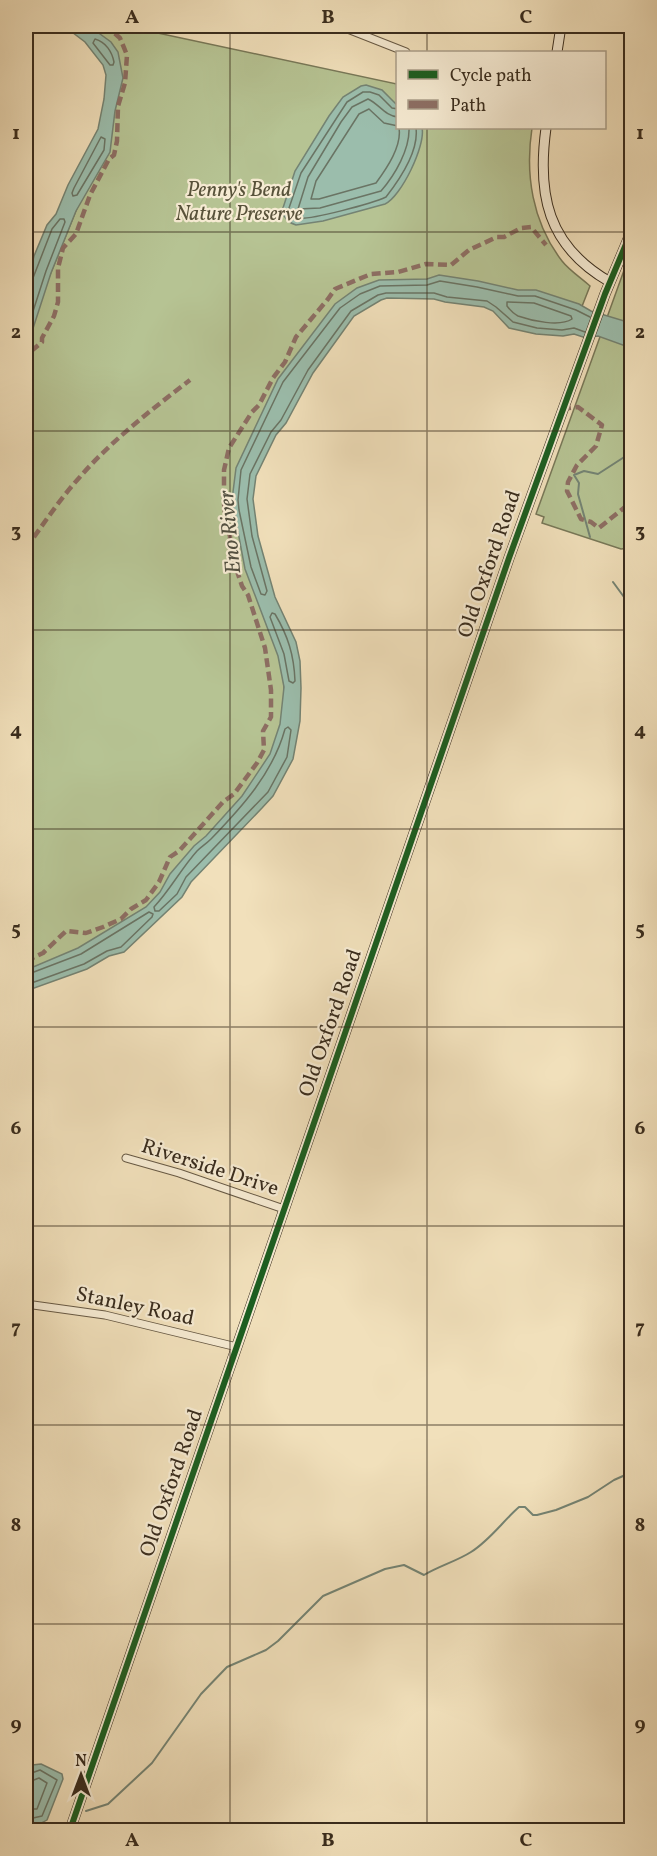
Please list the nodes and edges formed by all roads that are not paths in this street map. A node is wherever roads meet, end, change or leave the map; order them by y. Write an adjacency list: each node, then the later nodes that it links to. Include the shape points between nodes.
1 (340, 26): 3 (street)
2 (561, 26): 5 (street)
3 (353, 29): 4 (street)
4 (404, 51)
5 (556, 51)
6 (546, 129): 8 (street, via 543,180 554,222 576,256)
7 (632, 230): 8 (street, Old Oxford Road)
8 (610, 282): 10 (street, Old Oxford Road, via 505,568)
9 (126, 1158): 10 (street, Riverside Drive)
10 (284, 1209): 12 (street, Old Oxford Road)
11 (26, 1304): 12 (street, Stanley Road, via 105,1315)
12 (237, 1347): 13 (street, Old Oxford Road)
13 (70, 1830)

